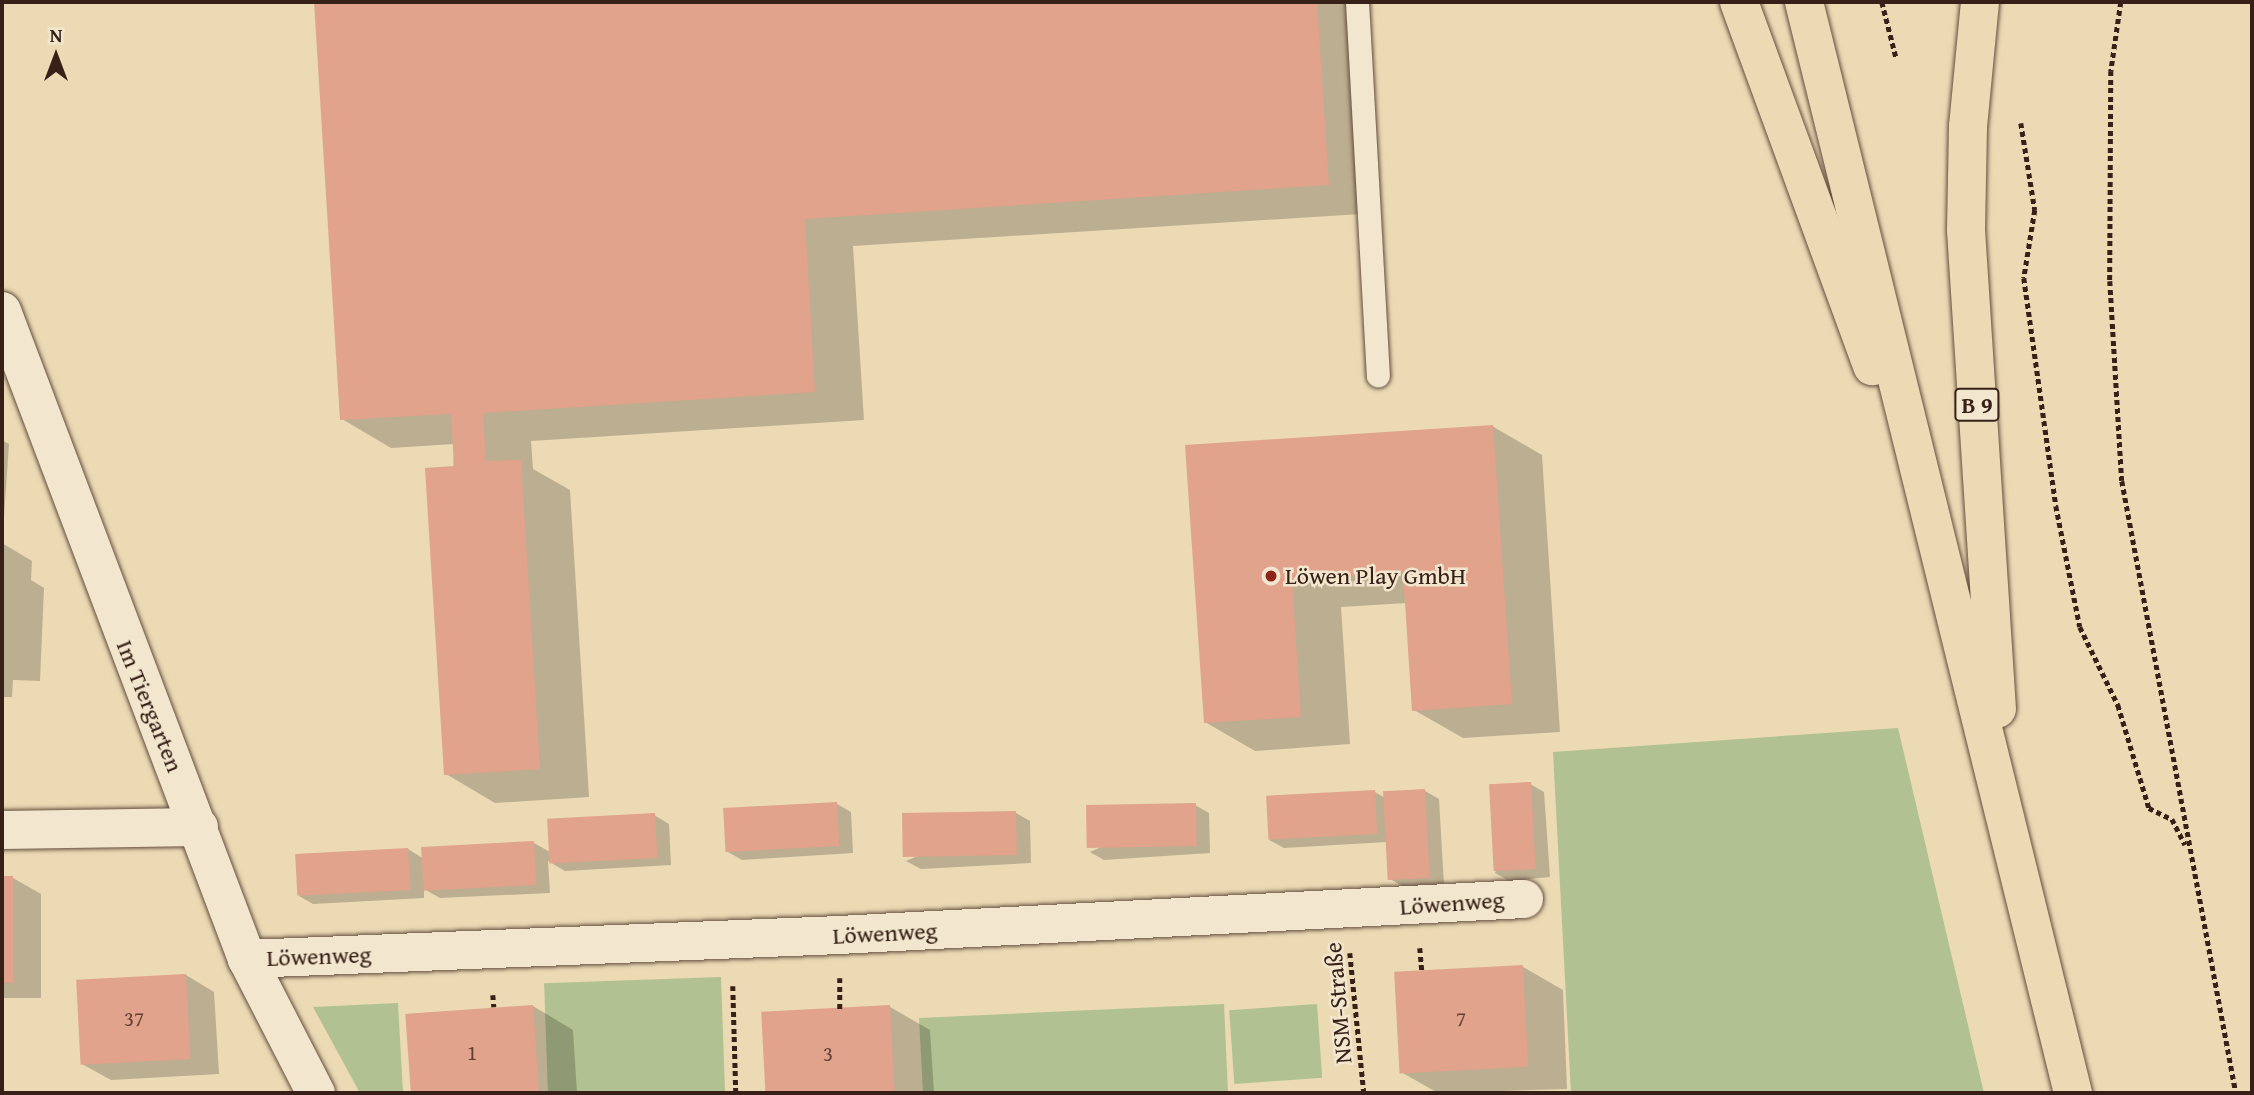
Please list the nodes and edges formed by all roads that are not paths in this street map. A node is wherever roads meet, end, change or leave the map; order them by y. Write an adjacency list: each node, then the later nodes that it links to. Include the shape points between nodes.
1 (1357, 2): 6 (lane)
2 (1740, 2): 7 (highway, B 9)
3 (1804, 2): 7 (highway, B 9)
4 (1980, 2): 8 (highway, B 9, via 1968,126 1966,230)
5 (2, 311): 9 (street, Im Tiergarten)
6 (1378, 375)
7 (1940, 552): 8 (highway, B 9)
8 (2003, 809): 14 (highway, B 9)
9 (199, 827): 10 (street); 12 (street, Im Tiergarten)
10 (2, 830)
11 (1524, 899): 12 (street, Löwenweg, via 731,940)
12 (247, 959): 13 (street, Im Tiergarten)
13 (316, 1093)
14 (2073, 1093)

